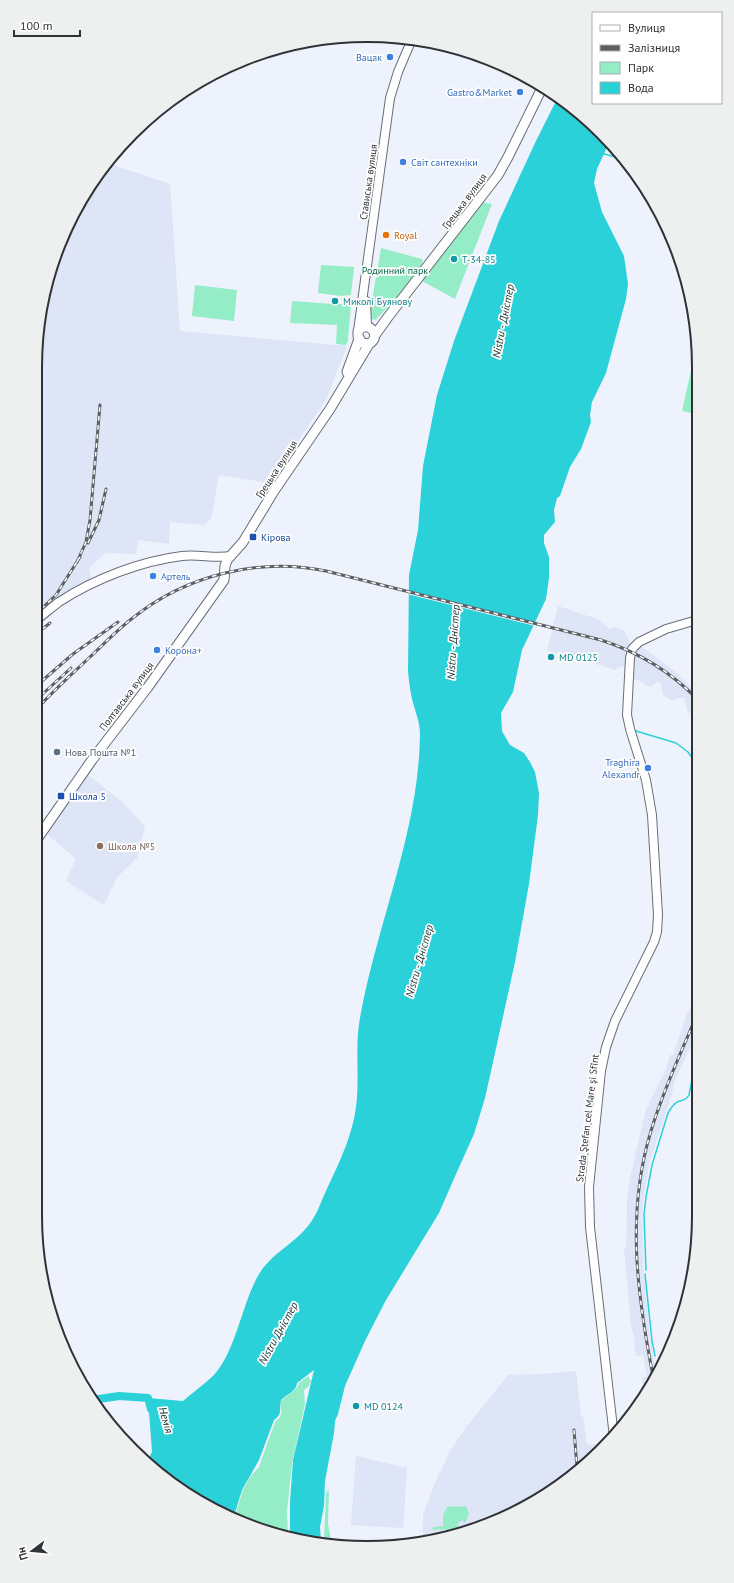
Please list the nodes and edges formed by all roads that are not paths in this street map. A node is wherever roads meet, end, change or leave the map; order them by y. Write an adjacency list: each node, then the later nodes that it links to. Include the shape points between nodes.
1 (411, 45): 5 (main road, Стависька вулиця, via 397,82 392,104 370,267 366,308)
2 (411, 45): 6 (main road, Стависька вулиця, via 390,98)
3 (540, 92): 4 (highway, Грецька вулиця, via 498,175)
4 (388, 317): 5 (highway, Грецька вулиця); 7 (highway, Грецька вулиця)
5 (368, 327): 6 (highway, via 361,328); 7 (highway, via 374,330)
6 (358, 335): 8 (highway, via 362,343); 9 (highway, Грецька вулиця)
7 (375, 335): 8 (highway)
8 (369, 344): 9 (highway, Грецька вулиця)
9 (341, 388): 10 (highway, Грецька вулиця, via 330,409)
10 (238, 548): 11 (main road); 12 (highway, Грецька вулиця)
11 (210, 557): 12 (main road); 12 (main road); 13 (main road, via 190,555 165,558 115,574 58,602)
12 (228, 562): 15 (highway, Полтавська вулиця, via 224,580)
13 (42, 615)
14 (692, 621): 16 (main road, Strada Ştefan cel Mare şi Sfînt, via 666,629 639,642 633,647 629,664 627,714 650,792 658,923 654,942 615,1021 606,1047 601,1071 588,1201)
15 (42, 832)
16 (613, 1428)

